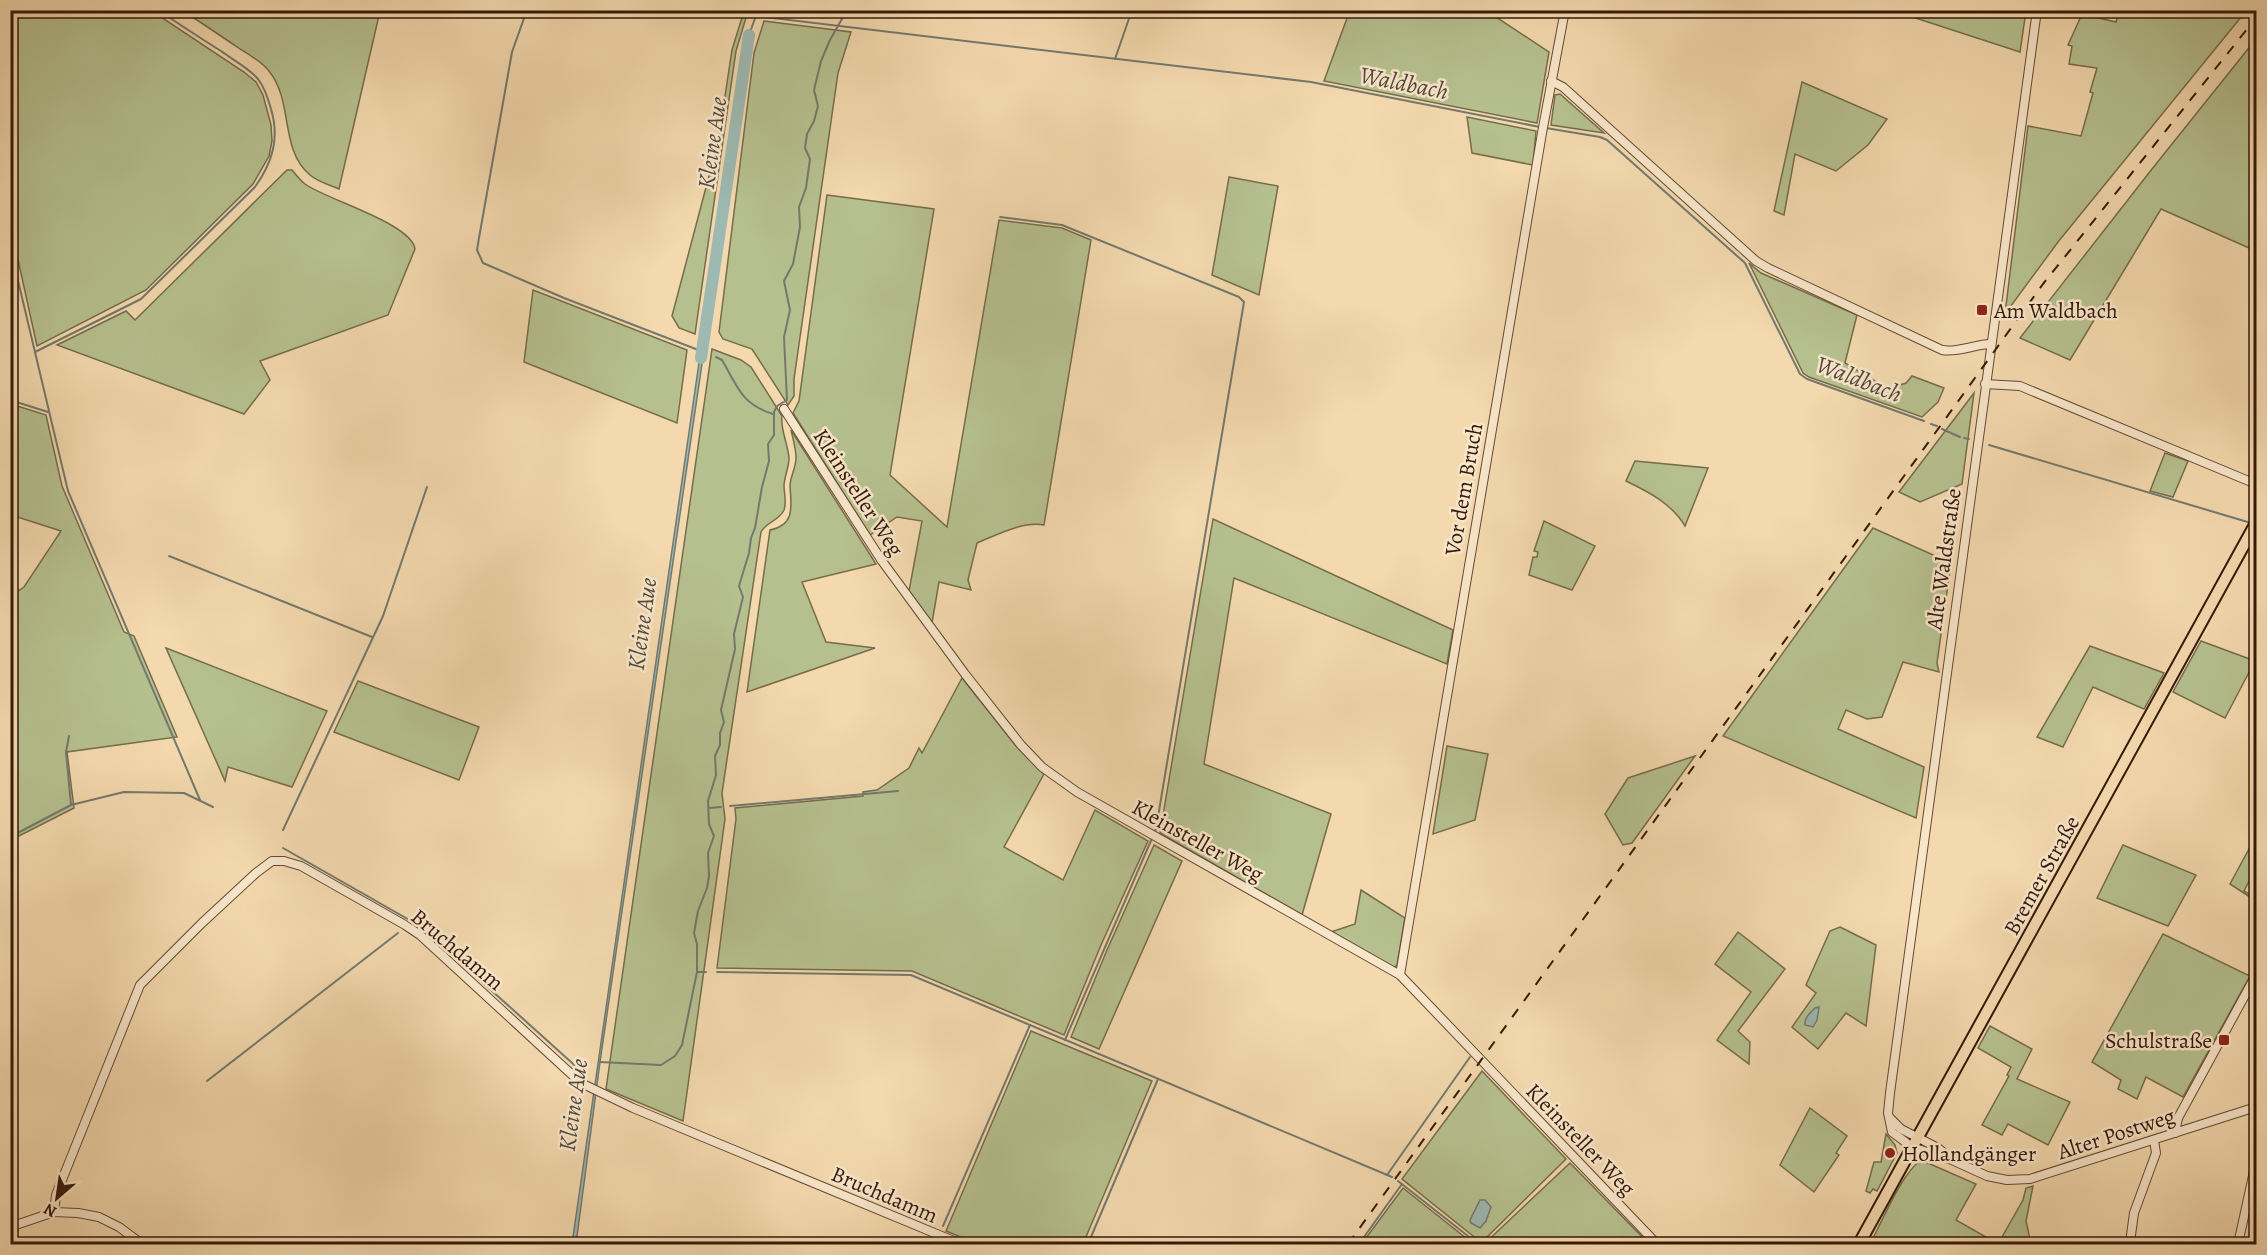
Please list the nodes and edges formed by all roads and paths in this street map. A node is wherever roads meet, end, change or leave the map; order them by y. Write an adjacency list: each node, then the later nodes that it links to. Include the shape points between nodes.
1 (1565, 10): 3 (street, Vor dem Bruch)
2 (2037, 10): 4 (street, Alte Waldstraße)
3 (1551, 81): 4 (street, via 1563,87 1756,261 1942,350); 9 (street, Vor dem Bruch)
4 (1991, 344): 5 (street, Alte Waldstraße)
5 (1985, 384): 7 (street, via 2020,386); 14 (street, Alte Waldstraße, via 1888,1113 1892,1132)
6 (784, 409): 9 (street, Kleinsteller Weg, via 882,561 965,674 1042,767 1077,792)
7 (2256, 484)
8 (2255, 526): 14 (main road, Bremer Straße)
9 (1400, 975): 21 (street, Kleinsteller Weg)
10 (2256, 975): 12 (street, via 2178,1118)
11 (2256, 1107): 12 (street, Alter Postweg)
12 (2175, 1133): 13 (street, Alter Postweg)
13 (2154, 1140): 14 (street, Alter Postweg, via 2030,1179 2007,1180 1987,1176); 18 (street, via 2156,1153 2134,1213)
14 (1914, 1143): 22 (main road, Bremer Straße)
15 (2256, 1162): 23 (street)
16 (54, 1212): 17 (street); 19 (street, via 99,1217); 20 (street, Bruchdamm, via 56,1195 140,985 256,873 272,861 284,861 420,936 590,1088)
17 (10, 1227)
18 (2131, 1235)
19 (142, 1245)
20 (961, 1245)
21 (1657, 1245)
22 (1859, 1245)
23 (2238, 1245)

